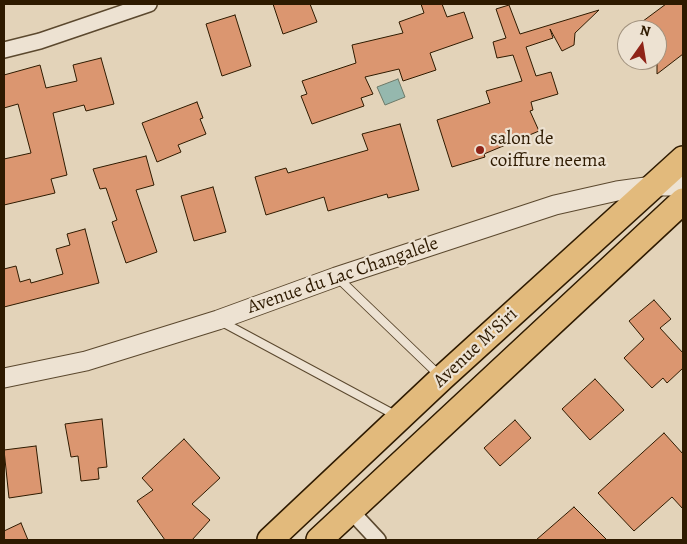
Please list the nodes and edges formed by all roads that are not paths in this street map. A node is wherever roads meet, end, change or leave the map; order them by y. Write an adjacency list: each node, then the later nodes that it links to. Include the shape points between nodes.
1 (149, 4): 2 (street)
2 (4, 50)
3 (683, 159): 4 (highway, Avenue M'Siri)
4 (653, 186): 5 (street, Avenue du Lac Changalele); 7 (street, Avenue du Lac Changalele, via 555,205); 10 (highway, Avenue M'Siri)
5 (683, 186)
6 (683, 201): 12 (highway, Avenue M'Siri)
7 (336, 277): 8 (street, Avenue du Lac Changalele); 10 (lane)
8 (218, 320): 9 (street, Avenue du Lac Changalele, via 86,361); 11 (lane)
9 (4, 378)
10 (442, 378): 11 (highway, Avenue M'Siri)
11 (402, 418): 13 (highway, Avenue M'Siri)
12 (351, 511): 14 (highway, Avenue M'Siri); 15 (street)
13 (270, 540)
14 (319, 540)
15 (378, 540)

